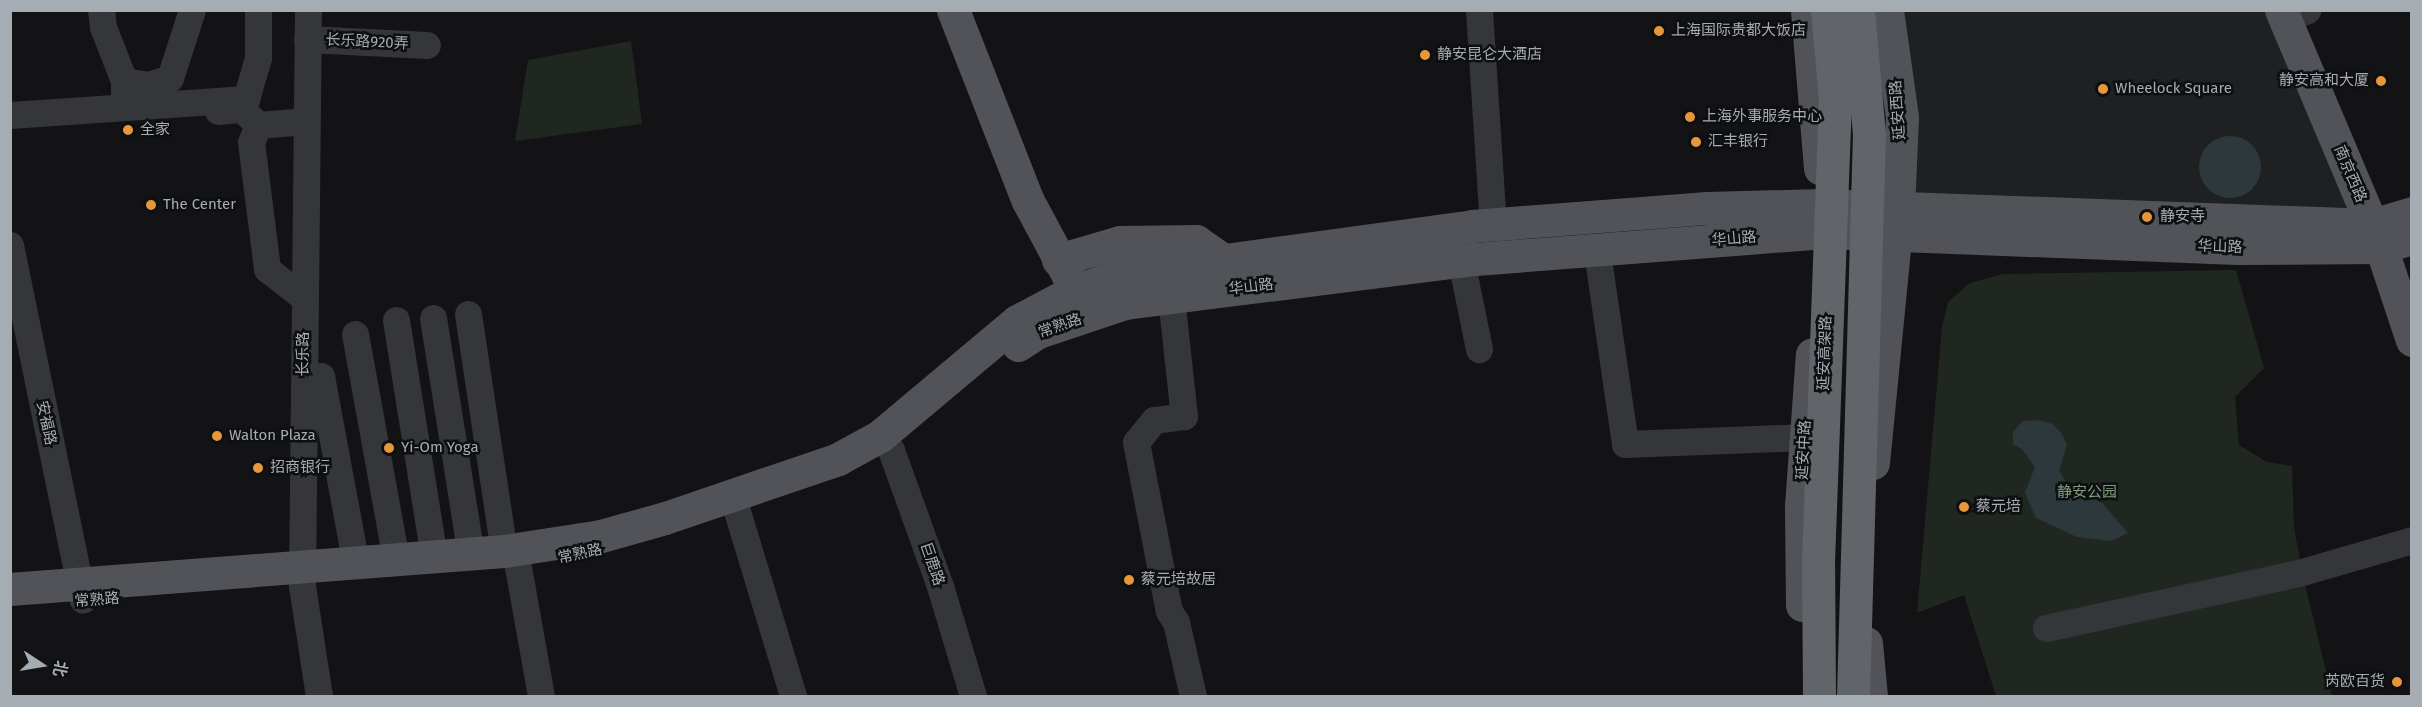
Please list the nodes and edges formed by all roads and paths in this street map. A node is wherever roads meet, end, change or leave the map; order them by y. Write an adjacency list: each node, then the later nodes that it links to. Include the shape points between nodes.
1 (101, 10): 14 (street)
2 (192, 10): 14 (street, via 170,78)
3 (258, 10): 14 (street, via 258,58 246,99)
4 (308, 10): 12 (street, 长乐路)
5 (953, 10): 26 (main road, via 1029,201)
6 (1479, 10): 22 (street)
7 (1807, 10): 20 (main road)
8 (1827, 10): 60 (highway, 延安高架路, bridge, via 1835,98 1818,562)
9 (1858, 10): 61 (highway, bridge, via 1869,134)
10 (1887, 10): 21 (main road, 延安西路, via 1902,117)
11 (2291, 13): 23 (main road, 南京西路)
12 (307, 39): 13 (street, 长乐路920弄); 16 (street, 长乐路)
13 (428, 45)
14 (136, 95): 15 (street)
15 (10, 115)
16 (306, 121): 17 (street); 30 (street, 长乐路)
17 (258, 125): 18 (street, via 242,109); 30 (street, via 251,142 267,269)
18 (10, 133)
19 (2412, 213): 23 (main road, 华山路)
20 (1822, 218): 21 (main road, 华山路); 22 (main road, 华山路, via 1707,208); 25 (main road, 华山路); 39 (main road, 延安中路)
21 (1896, 222): 23 (main road, 华山路); 62 (main road, via 1869,503 1866,661)
22 (1493, 224): 27 (main road, 华山路)
23 (2388, 237): 36 (main road, 南京西路)
24 (10, 245): 51 (street, 安福路)
25 (1597, 252): 28 (main road, 华山路); 39 (street, via 1625,444)
26 (1058, 260): 27 (main road, via 1120,242 1196,241); 31 (main road)
27 (1225, 261): 31 (main road, 华山路, via 1123,274)
28 (1461, 261): 29 (main road, 华山路); 37 (street)
29 (1171, 297): 31 (main road, 华山路); 58 (street, via 1184,416 1154,420 1136,442 1169,611 1176,622)
30 (304, 298): 49 (street, 长乐路)
31 (1082, 304): 40 (main road, 常熟路, via 1017,321); 41 (main road, 常熟路, via 1053,288 1007,313 874,423 821,455)
32 (468, 314): 46 (street)
33 (433, 318): 44 (street)
34 (396, 320): 45 (street)
35 (355, 334): 47 (street)
36 (2412, 340)
37 (1479, 350)
38 (321, 376): 48 (street)
39 (1804, 437): 59 (main road, 延安中路)
40 (886, 443): 41 (main road, 常熟路); 42 (main road, 常熟路); 57 (street, 巨鹿路, via 940,586)
41 (818, 466): 42 (main road, 常熟路)
42 (735, 505): 46 (main road, 常熟路); 56 (street)
43 (2412, 540): 53 (street, via 2302,572)
44 (471, 554): 45 (main road, 常熟路); 46 (main road, 常熟路)
45 (434, 557): 47 (main road, 常熟路)
46 (511, 559): 49 (main road, 常熟路); 55 (street)
47 (396, 560): 48 (main road, 常熟路)
48 (356, 564): 49 (main road, 常熟路)
49 (303, 578): 51 (main road, 常熟路); 54 (street, 长乐路)
50 (10, 589): 51 (main road, 常熟路)
51 (81, 593): 52 (main road, 常熟路)
52 (10, 606)
53 (2046, 628)
54 (319, 696)
55 (541, 696)
56 (793, 696)
57 (973, 696)
58 (1193, 696)
59 (1804, 696)
60 (1820, 696)
61 (1853, 696)
62 (1871, 696)

